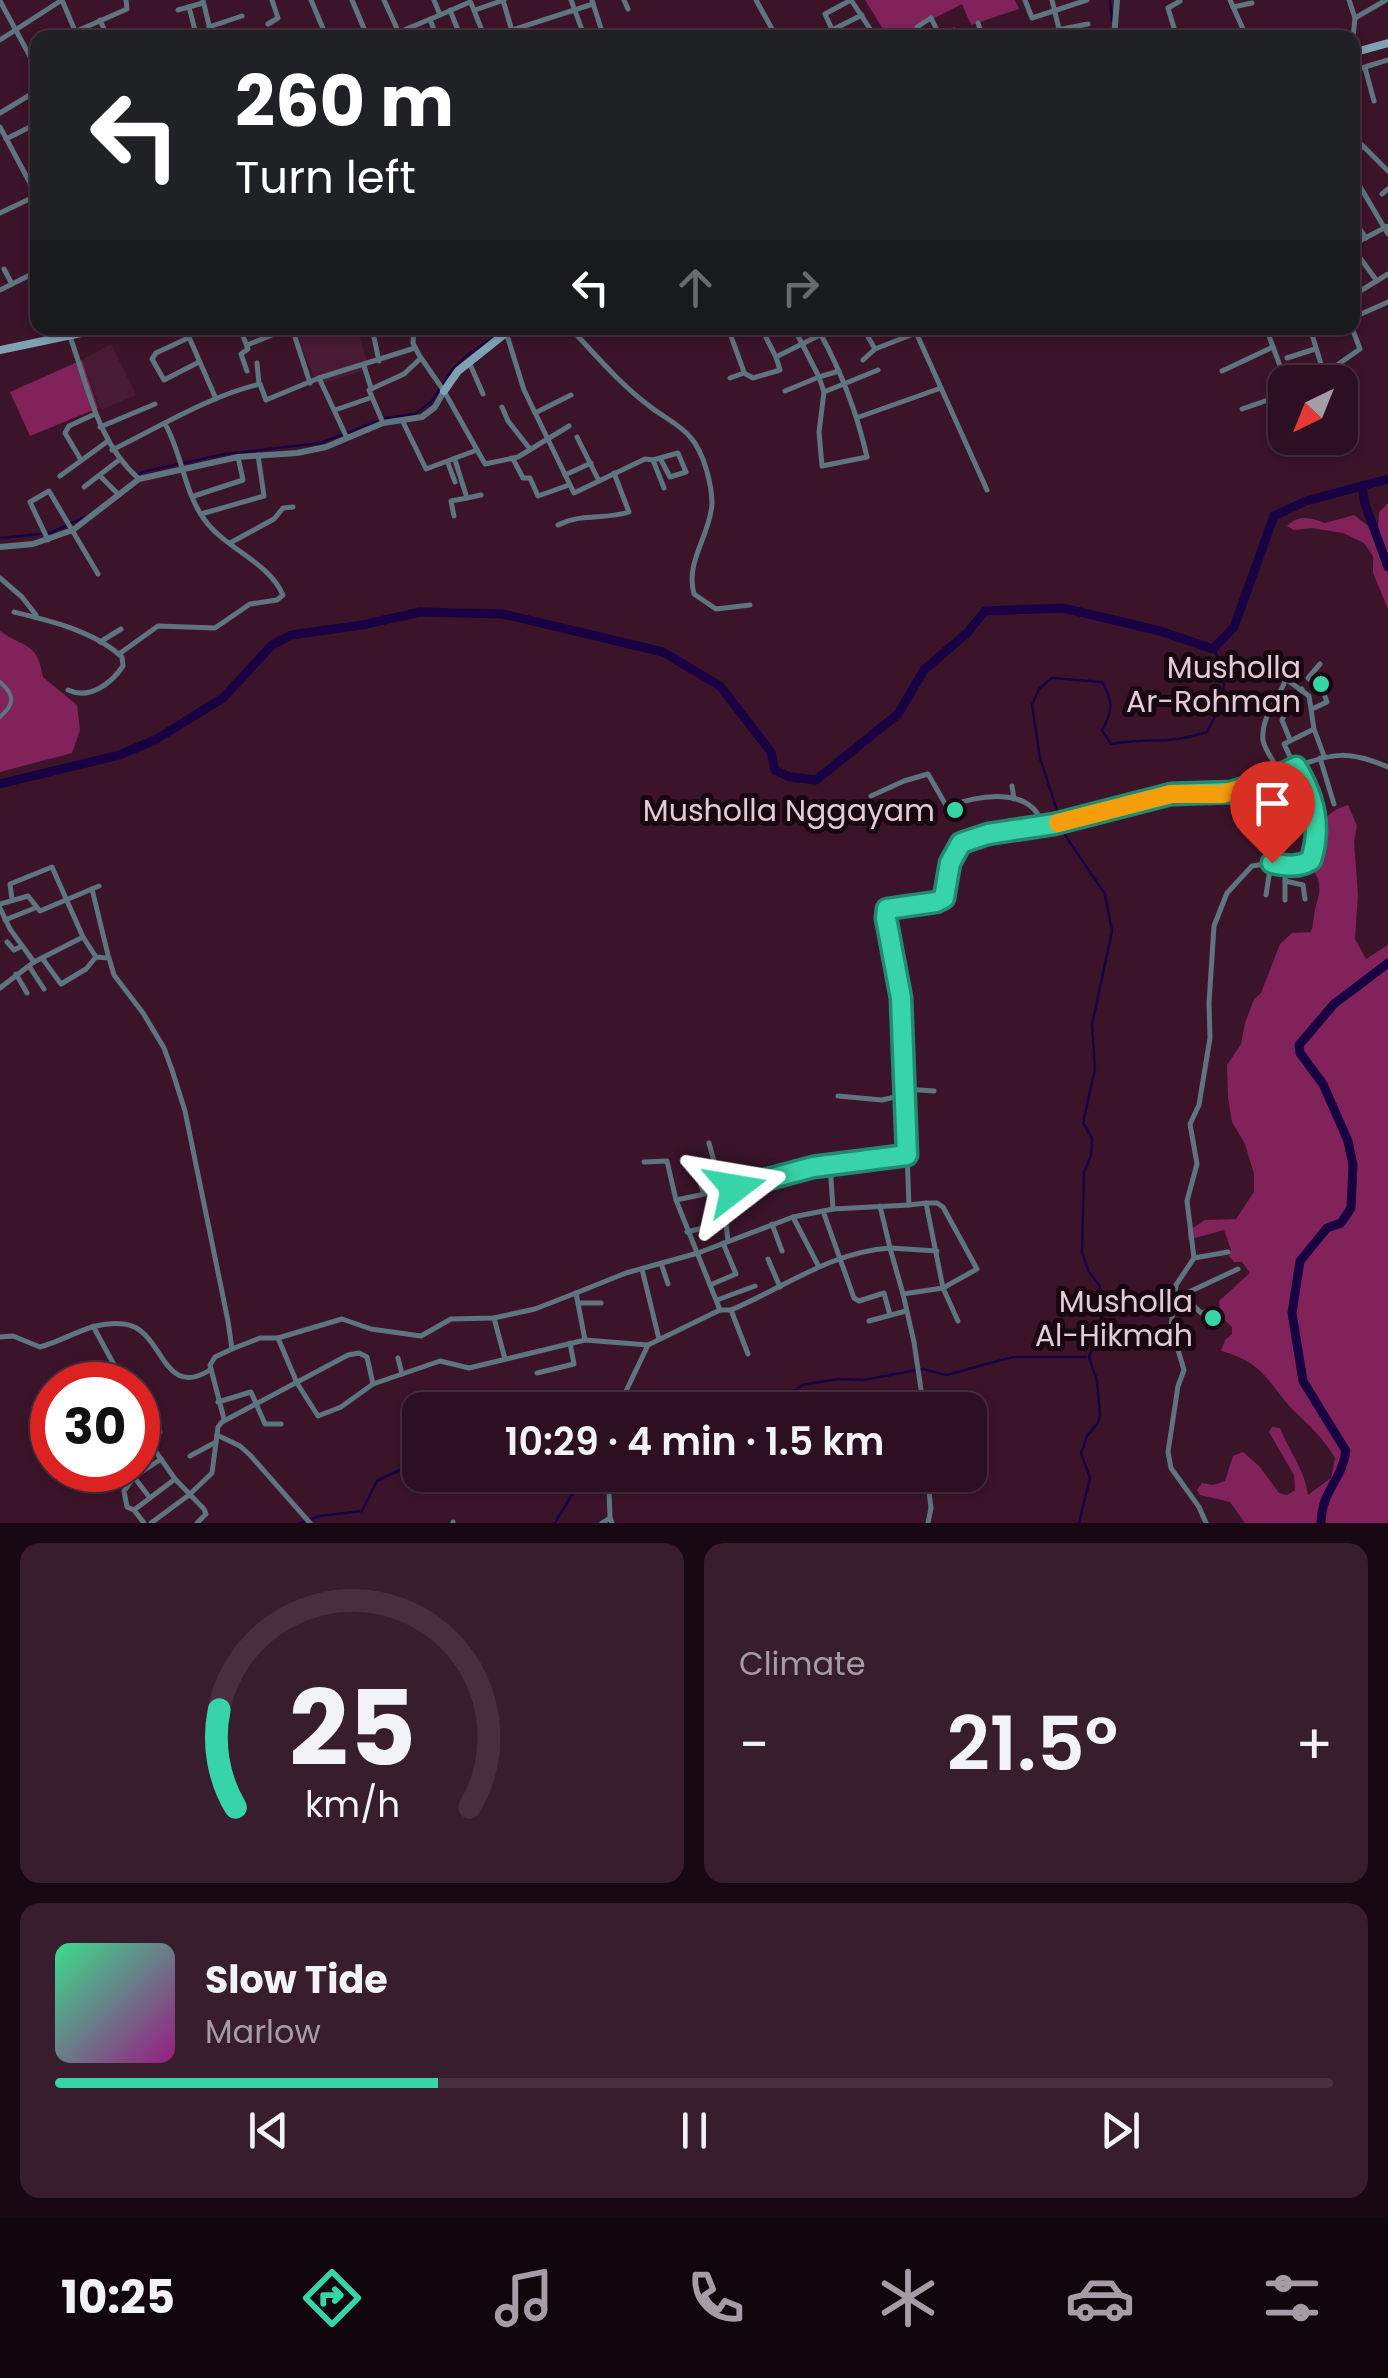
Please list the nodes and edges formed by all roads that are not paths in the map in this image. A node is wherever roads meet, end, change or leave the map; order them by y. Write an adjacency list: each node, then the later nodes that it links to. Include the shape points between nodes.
1 (126, 0): 38 (street, via 126,9)
2 (311, 0): 50 (street)
3 (352, 0): 51 (street)
4 (384, 0): 52 (street)
5 (434, 0): 33 (street)
6 (503, 0): 30 (street); 44 (street)
7 (571, 0): 31 (street)
8 (624, 0): 27 (street)
9 (756, 0): 60 (street)
10 (851, 0): 34 (street); 61 (street, via 825,14)
11 (1025, 0): 32 (street, via 1030,18)
12 (1052, 0): 32 (street)
13 (1087, 0): 32 (street)
14 (1118, 0): 68 (street)
15 (1349, 0): 36 (street)
16 (1386, 0): 36 (street)
17 (203, 1): 26 (street); 42 (street)
18 (269, 1): 39 (street, via 278,18)
19 (470, 1): 23 (street); 30 (street)
20 (1180, 1): 69 (street, via 1168,8)
21 (0, 2): 43 (street)
22 (592, 2): 31 (street); 59 (street)
23 (459, 3): 29 (street)
24 (1252, 3): 25 (street)
25 (1231, 4): 70 (street)
26 (189, 7): 28 (street); 48 (street)
27 (628, 9)
28 (178, 10)
29 (450, 10): 33 (street); 55 (street)
30 (475, 10): 56 (street)
31 (574, 10): 44 (street); 58 (street)
32 (1055, 10): 67 (street)
33 (440, 15): 37 (street)
34 (862, 15): 62 (street); 63 (street)
35 (242, 16): 42 (street)
36 (1355, 18): 71 (street)
37 (430, 19): 53 (street); 54 (street)
38 (100, 20): 46 (street); 47 (street)
39 (268, 24)
40 (978, 24): 66 (street)
41 (1088, 24): 67 (street)
42 (209, 27): 49 (street)
43 (14, 29): 45 (street, via 62,0); 72 (street); 75 (street)
44 (512, 29): 57 (street)
45 (75, 30)
46 (84, 30)
47 (104, 30)
48 (195, 30)
49 (210, 30)
50 (324, 30)
51 (365, 30)
52 (398, 30)
53 (406, 30)
54 (434, 30)
55 (459, 30)
56 (483, 30)
57 (509, 30)
58 (582, 30)
59 (600, 30)
60 (772, 30)
61 (832, 30)
62 (840, 30)
63 (871, 30)
64 (918, 30): 65 (street, via 930,18)
65 (936, 30)
66 (980, 30)
67 (1060, 30)
68 (1115, 30)
69 (1175, 30)
70 (1243, 30)
71 (1354, 30)
72 (0, 40)
73 (1388, 44): 74 (main road)
74 (1360, 48)
75 (30, 57)
76 (1388, 60): 77 (street)
77 (1365, 68): 78 (street); 80 (street)
78 (1360, 69)
79 (30, 95): 81 (street)
80 (1374, 100)
81 (0, 113)
82 (0, 127): 84 (street)
83 (30, 127): 84 (street)
84 (6, 139): 89 (street)
85 (1360, 144): 86 (street)
86 (1363, 147): 87 (street); 88 (street)
87 (1360, 149)
88 (1388, 171)
89 (30, 184)
90 (1360, 187): 94 (street)
91 (30, 198): 92 (street)
92 (0, 213)
93 (1360, 229): 95 (street)
94 (1387, 230): 95 (street)
95 (1366, 238): 96 (street)
96 (1360, 241)
97 (1360, 257): 101 (street)
98 (4, 269): 102 (street)
99 (1388, 274): 101 (street)
100 (30, 275): 102 (street)
101 (1378, 281): 104 (street)
102 (12, 284): 103 (street)
103 (0, 290)
104 (1360, 291)
105 (1388, 302): 106 (street)
106 (1360, 314)
107 (54, 335): 136 (main road)
108 (69, 335): 175 (street)
109 (187, 335): 129 (street)
110 (243, 335): 131 (street)
111 (270, 335): 131 (street)
112 (294, 335): 157 (street)
113 (373, 335): 141 (street)
114 (414, 335): 133 (street)
115 (499, 335): 143 (main road)
116 (505, 335): 174 (street)
117 (577, 335): 223 (street, via 696,444 712,504 697,547 694,594 716,609)
118 (731, 335): 153 (street)
119 (765, 335): 137 (street)
120 (797, 335): 130 (street)
121 (816, 335): 130 (street)
122 (821, 335): 151 (street)
123 (868, 335): 134 (street)
124 (904, 335): 134 (street)
125 (917, 335): 161 (street)
126 (1269, 335): 132 (street)
127 (1312, 335): 135 (street)
128 (1355, 335): 147 (street, via 1360,349)
129 (188, 338): 142 (street); 142 (street, via 152,359 164,380)
130 (800, 344): 137 (street); 154 (street)
131 (248, 345): 150 (street, via 240,354)
132 (1273, 346): 145 (street); 152 (street)
133 (415, 348): 138 (street); 141 (street)
134 (875, 349): 140 (street)
135 (1315, 349): 139 (street); 146 (street)
136 (0, 350)
137 (776, 357): 153 (street, via 780,370 753,378)
138 (421, 358): 160 (street); 163 (street)
139 (1287, 358)
140 (863, 360)
141 (378, 361): 148 (street)
142 (199, 362): 168 (street)
143 (469, 362): 163 (main road); 165 (street)
144 (258, 363): 158 (street)
145 (1280, 365)
146 (1321, 365)
147 (1337, 365)
148 (364, 366): 155 (street); 160 (street)
149 (878, 370): 159 (street)
150 (247, 371)
151 (840, 371): 154 (street); 159 (street)
152 (1222, 371)
153 (744, 372): 156 (street)
154 (819, 377): 162 (street); 164 (street)
155 (319, 378): 157 (street); 173 (street)
156 (730, 378)
157 (310, 382): 158 (street, via 266,400)
158 (259, 384): 168 (street)
159 (846, 386): 164 (street); 176 (street)
160 (371, 388): 167 (street)
161 (940, 388): 176 (street); 208 (street)
162 (784, 391)
163 (444, 392): 177 (street, via 431,412); 187 (street)
164 (824, 392): 176 (street, via 822,466 867,458)
165 (483, 394)
166 (572, 395): 174 (street)
167 (370, 398): 173 (street); 178 (street)
168 (216, 399): 179 (street)
169 (1268, 400): 172 (street)
170 (154, 404): 180 (street)
171 (502, 407): 188 (street)
172 (1242, 409)
173 (334, 410): 182 (street)
174 (535, 413): 183 (street)
175 (96, 414): 180 (street); 192 (street, via 64,433)
176 (858, 417)
177 (403, 422): 178 (street); 195 (street, via 424,468)
178 (383, 423): 182 (street)
179 (165, 424): 186 (street); 197 (street)
180 (100, 426): 185 (street)
181 (569, 426): 183 (street)
182 (347, 438): 189 (street, via 308,452)
183 (548, 438): 188 (street); 199 (street)
184 (578, 438): 196 (street)
185 (108, 442): 186 (street); 192 (street)
186 (112, 450): 193 (street)
187 (477, 450): 191 (street, via 489,466); 195 (street)
188 (530, 450): 191 (street)
189 (258, 455): 190 (street); 214 (street, via 264,496)
190 (238, 457): 197 (street); 211 (street, via 243,480)
191 (513, 458): 205 (street, via 538,496)
192 (80, 460): 200 (street)
193 (119, 460): 201 (street); 202 (street)
194 (657, 460): 194 (street, via 678,453 686,472 670,478); 198 (street); 207 (street)
195 (452, 462): 204 (street); 212 (street)
196 (592, 463): 199 (street); 203 (street)
197 (184, 467): 202 (street); 211 (street)
198 (614, 474): 203 (street); 216 (street, via 629,512 575,516)
199 (565, 475): 205 (street)
200 (60, 476)
201 (100, 476): 206 (street); 210 (street)
202 (139, 480): 210 (street)
203 (600, 481): 205 (street, via 575,494)
204 (454, 482)
205 (569, 485)
206 (84, 487)
207 (664, 488)
208 (987, 490)
209 (481, 495): 212 (street)
210 (120, 496): 217 (street)
211 (194, 496): 214 (street)
212 (467, 498): 215 (street, via 451,501)
213 (293, 507): 219 (street)
214 (201, 514): 219 (street)
215 (454, 516)
216 (558, 525)
217 (72, 530): 218 (street); 218 (street, via 48,491 30,501); 221 (street)
218 (48, 540): 220 (street)
219 (230, 542): 228 (street, via 271,576 282,598 250,604 216,628 158,626)
220 (0, 547)
221 (98, 574)
222 (0, 578): 225 (street)
223 (750, 605)
224 (14, 612): 225 (street)
225 (37, 617): 227 (street)
226 (121, 628): 227 (street)
227 (100, 642): 228 (street)
228 (119, 654): 234 (street, via 122,668 101,686 79,695)
229 (1320, 664): 235 (street, via 1308,678 1328,702)
230 (1288, 667): 231 (street)
231 (1286, 680): 233 (street); 242 (street, via 1262,724 1263,742)
232 (0, 682): 236 (street, via 13,700)
233 (1302, 689): 235 (street); 238 (street, via 1282,720)
234 (68, 690)
235 (1312, 708): 237 (street)
236 (0, 716)
237 (1314, 729): 238 (street); 239 (street)
238 (1290, 740): 240 (street, via 1283,746)
239 (1322, 757): 240 (street); 241 (street, via 1359,755); 246 (street)
240 (1296, 767): 242 (street); 249 (street, via 1318,834 1311,860)
241 (1388, 767)
242 (1282, 775): 247 (street, via 1232,792 1171,794)
243 (1012, 786): 245 (street)
244 (871, 796): 245 (street, via 928,774 948,808 979,797)
245 (1014, 800): 247 (street, via 1033,809)
246 (1334, 804)
247 (1043, 826): 270 (street, via 970,838 952,854 944,898 887,909 901,998)
248 (1272, 863): 249 (street); 251 (street); 299 (street, via 1256,864 1240,876 1214,926 1210,1038 1190,1124 1197,1164 1188,1200)
249 (1284, 866): 250 (street)
250 (1284, 881): 254 (street, via 1303,885); 255 (street)
251 (1266, 895)
252 (12, 899): 253 (street, via 10,884 50,866); 256 (street); 257 (street, via 28,896)
253 (64, 899): 257 (street); 259 (street); 264 (street, via 95,888)
254 (1305, 899)
255 (1284, 900)
256 (0, 906): 258 (street)
257 (34, 908): 258 (street)
258 (5, 920): 261 (street)
259 (82, 937): 262 (street); 263 (street)
260 (7, 942): 261 (street, via 14,950)
261 (22, 946): 265 (street)
262 (96, 957): 263 (street, via 60,984); 264 (street)
263 (42, 958): 265 (street)
264 (108, 958): 333 (street, via 172,1070)
265 (32, 964): 266 (street); 268 (street)
266 (16, 974): 267 (street); 269 (street)
267 (0, 988)
268 (44, 989)
269 (27, 993)
270 (905, 1092): 271 (street); 272 (street, via 882,1100); 274 (street)
271 (934, 1092)
272 (838, 1096)
273 (709, 1143): 280 (street)
274 (907, 1155): 276 (street); 284 (street)
275 (644, 1162): 282 (street, via 667,1161)
276 (830, 1164): 279 (street); 286 (street)
277 (725, 1168): 279 (street)
278 (698, 1174): 281 (street)
279 (735, 1188): 280 (street)
280 (722, 1191): 281 (street); 289 (street)
281 (704, 1194): 282 (street)
282 (676, 1200): 291 (street)
283 (926, 1204): 284 (street); 295 (street); 309 (street, via 943,1207 976,1269)
284 (910, 1205): 285 (street)
285 (880, 1206): 286 (street); 293 (street)
286 (834, 1210): 287 (street)
287 (824, 1211): 288 (street); 298 (street)
288 (793, 1217): 290 (street); 302 (street)
289 (726, 1222): 291 (street); 292 (street)
290 (772, 1224): 292 (street); 294 (street)
291 (687, 1232): 297 (street)
292 (726, 1242): 297 (street); 306 (street, via 736,1272)
293 (890, 1248): 295 (street); 298 (street); 310 (street)
294 (782, 1251)
295 (937, 1251): 309 (street)
296 (1228, 1252): 299 (street)
297 (698, 1254): 301 (street); 306 (street)
298 (840, 1257): 302 (street); 312 (street, via 856,1300)
299 (1194, 1258): 314 (street)
300 (768, 1259): 308 (street)
301 (661, 1264): 303 (street); 305 (street)
302 (818, 1266): 308 (street)
303 (642, 1269): 311 (street); 329 (street)
304 (1238, 1269): 313 (street)
305 (668, 1284)
306 (710, 1285): 315 (street)
307 (754, 1286): 315 (street)
308 (780, 1287): 320 (street)
309 (943, 1288): 310 (street); 325 (street)
310 (902, 1291): 312 (street); 321 (street)
311 (576, 1292): 317 (street); 323 (street)
312 (886, 1294): 322 (street)
313 (1184, 1296): 314 (street); 318 (street, via 1201,1313)
314 (1174, 1299): 366 (street, via 1171,1330 1184,1366 1168,1458)
315 (717, 1300): 319 (street)
316 (601, 1303): 317 (street)
317 (579, 1304): 330 (street)
318 (1216, 1308)
319 (720, 1310): 320 (street); 329 (street)
320 (731, 1310): 334 (street)
321 (906, 1311): 322 (street); 344 (street)
322 (890, 1316): 324 (street)
323 (494, 1318): 328 (street, via 451,1319 421,1336 335,1319); 336 (street)
324 (869, 1320)
325 (958, 1321)
326 (92, 1324): 327 (street, via 40,1347); 337 (street); 338 (street, via 141,1330 166,1366 184,1378)
327 (0, 1337)
328 (278, 1338): 333 (street); 341 (street)
329 (659, 1339): 332 (street)
330 (585, 1340): 331 (street); 332 (street)
331 (570, 1343): 336 (street); 339 (street, via 574,1364)
332 (648, 1345): 343 (street)
333 (232, 1349): 338 (street, via 215,1357)
334 (748, 1354)
335 (398, 1358): 340 (street)
336 (505, 1359): 340 (street, via 469,1368 440,1361)
337 (113, 1362)
338 (210, 1370): 345 (street)
339 (538, 1373)
340 (402, 1375): 342 (street)
341 (297, 1383): 342 (street, via 318,1416); 342 (street, via 359,1353 367,1358); 346 (street)
342 (373, 1384)
343 (626, 1392)
344 (921, 1392)
345 (218, 1402): 346 (street, via 248,1392); 347 (street)
346 (258, 1403): 347 (street); 348 (street, via 266,1424)
347 (224, 1420): 349 (street)
348 (282, 1424)
349 (217, 1438): 350 (street); 357 (street, via 212,1473); 363 (street, via 240,1446)
350 (190, 1456)
351 (161, 1460): 352 (street)
352 (175, 1479): 357 (street); 358 (street)
353 (124, 1492): 359 (street)
354 (145, 1492): 358 (street)
355 (609, 1492): 360 (street)
356 (930, 1492): 365 (street)
357 (189, 1496): 361 (street); 362 (street, via 206,1513)
358 (150, 1498): 359 (street)
359 (134, 1510): 361 (street)
360 (611, 1520): 364 (street)
361 (148, 1523)
362 (197, 1523)
363 (310, 1523)
364 (602, 1523)
365 (928, 1523)
366 (1206, 1523)

